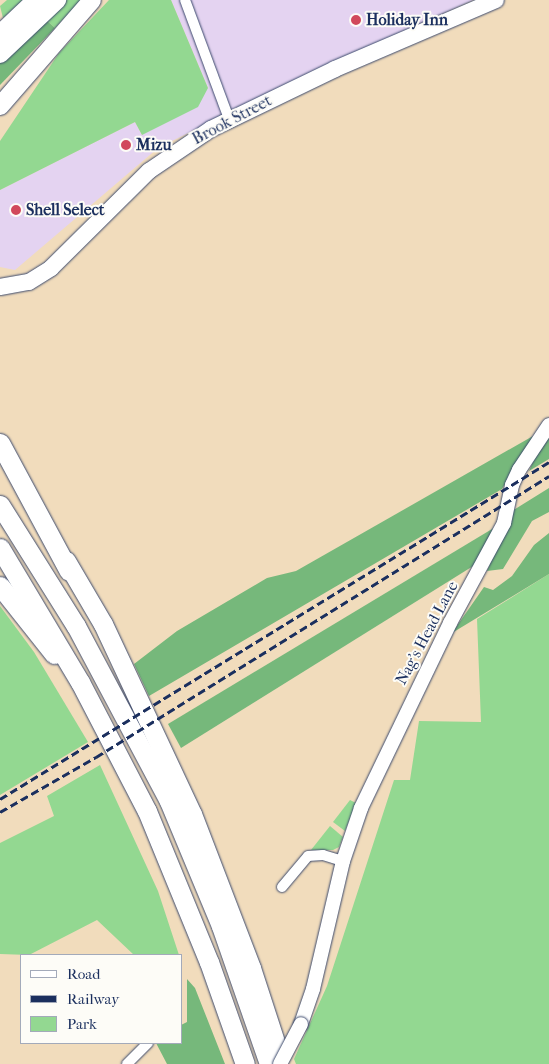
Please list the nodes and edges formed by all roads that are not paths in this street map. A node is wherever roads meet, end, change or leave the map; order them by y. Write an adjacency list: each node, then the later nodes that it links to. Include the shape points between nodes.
1 (36, 0): 6 (highway)
2 (58, 0): 7 (highway)
3 (92, 0): 8 (highway)
4 (185, 0): 9 (street)
5 (496, 0): 9 (main road, Brook Street, via 335,69)
6 (0, 34)
7 (0, 54)
8 (0, 106)
9 (229, 119): 10 (main road, Brook Street, via 149,171 51,268 29,282)
10 (0, 286)
11 (549, 425): 19 (street, Nag's Head Lane, via 519,470 512,485 504,523 376,773)
12 (0, 443): 15 (highway)
13 (0, 505): 18 (highway, via 95,658)
14 (0, 548): 17 (highway)
15 (66, 561): 18 (highway, via 154,748); 25 (highway, via 103,624 192,814 249,960)
16 (0, 586): 17 (highway)
17 (80, 682): 23 (highway, via 157,836 209,962)
18 (185, 838): 24 (highway)
19 (343, 861): 20 (street, via 323,855 308,856); 25 (street, Nag's Head Lane, bridge, via 313,989)
20 (282, 887)
21 (147, 1044): 22 (street)
22 (127, 1064)
23 (245, 1064)
24 (270, 1064)
25 (281, 1064)

